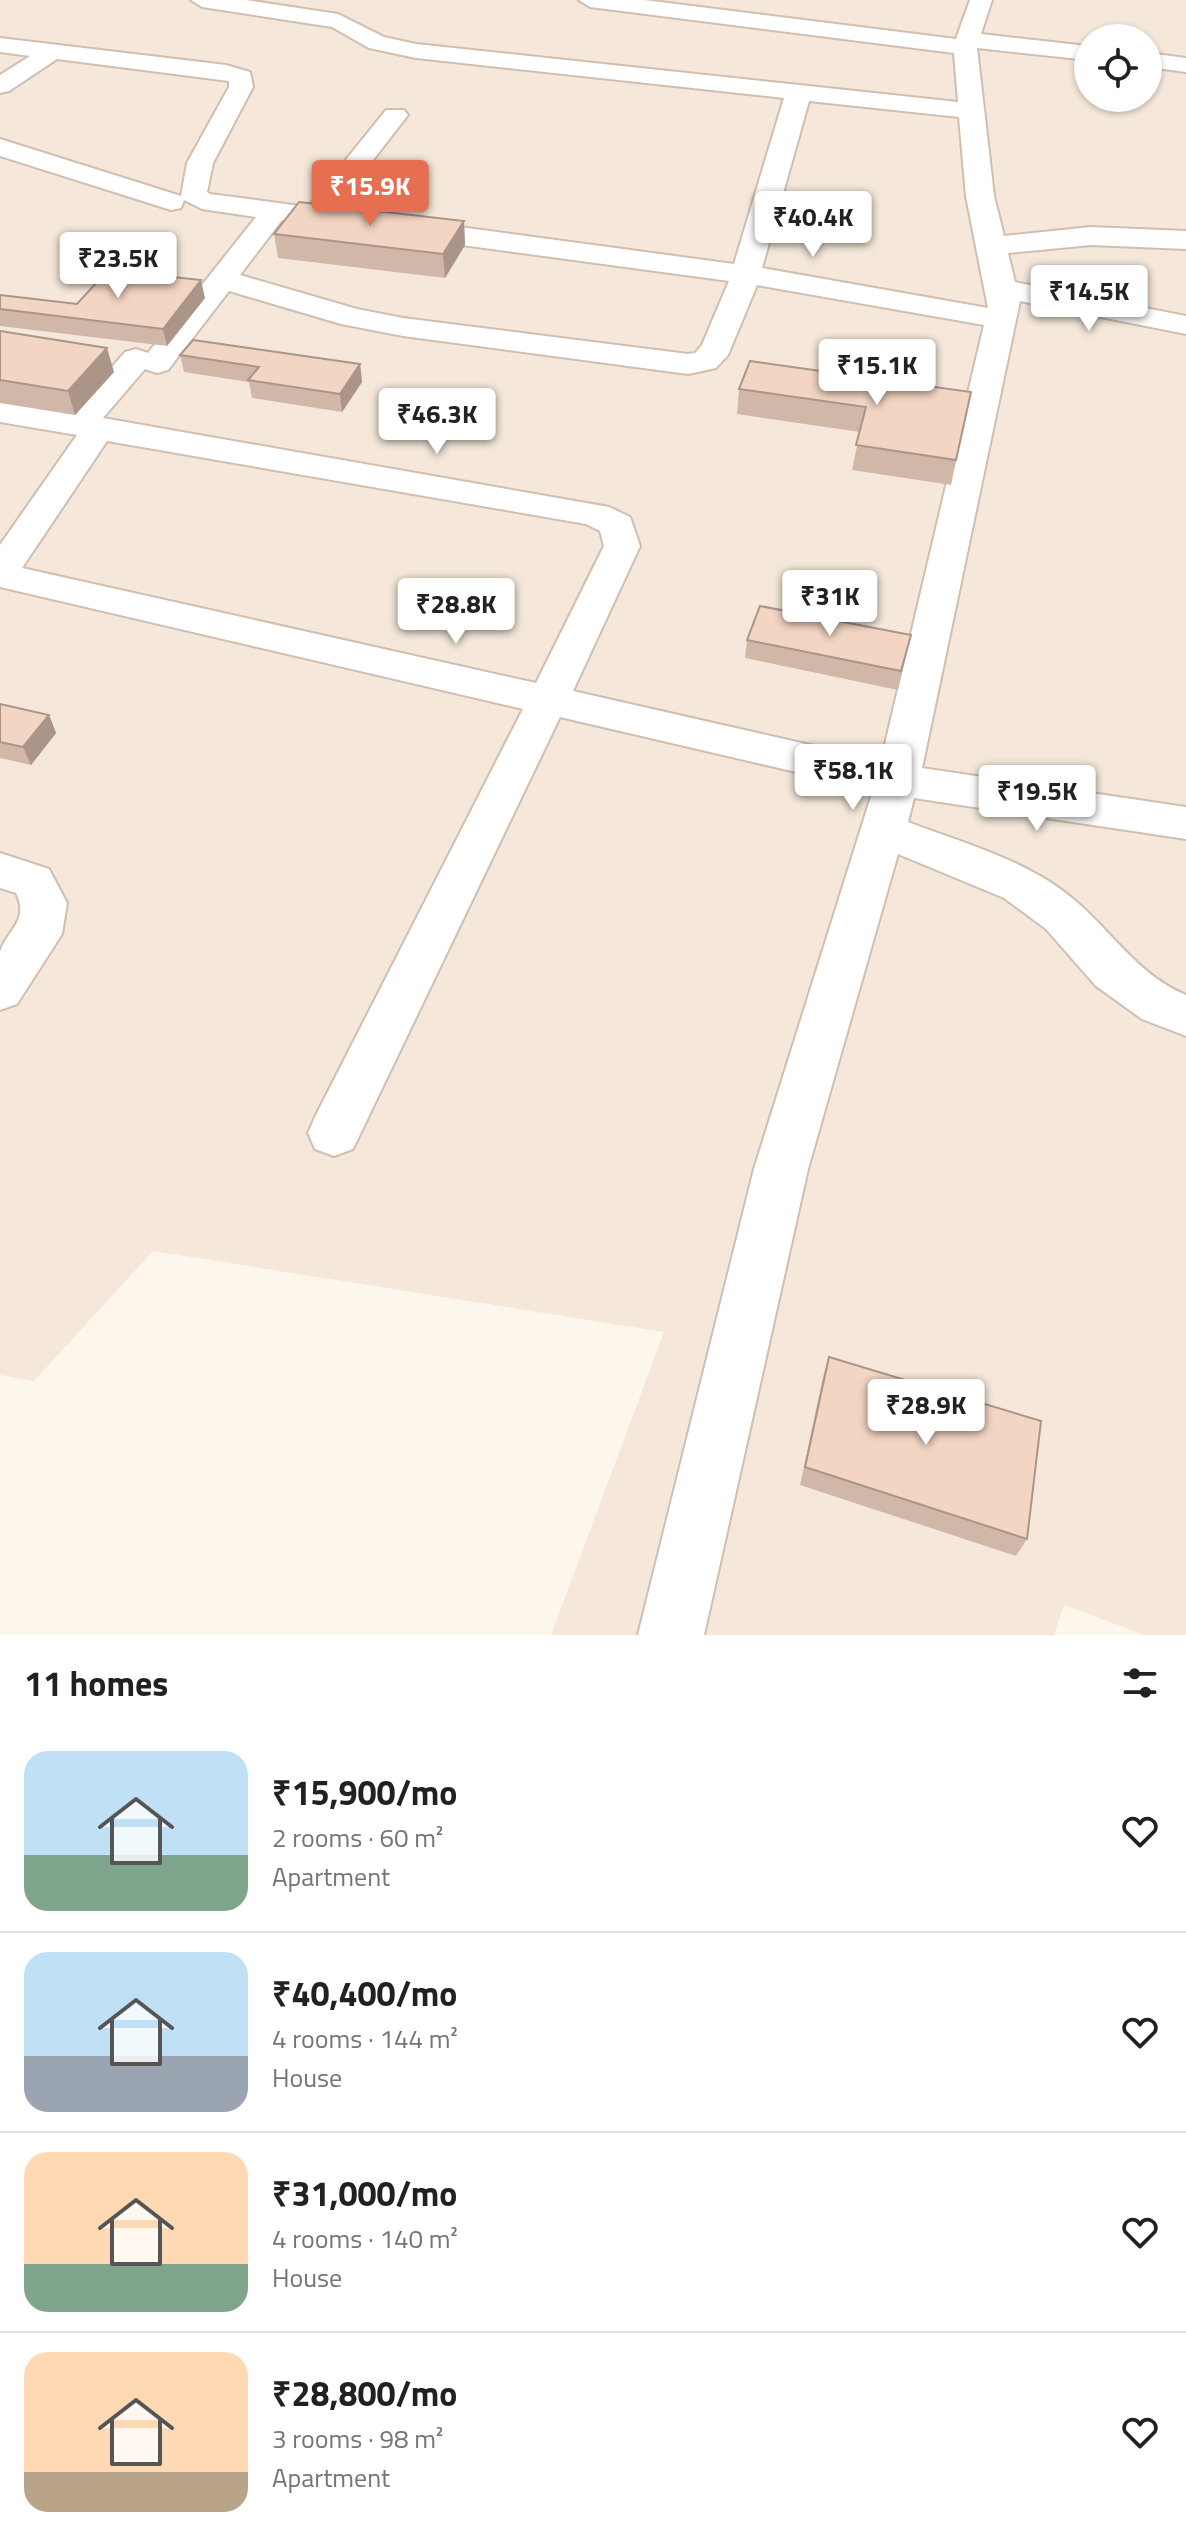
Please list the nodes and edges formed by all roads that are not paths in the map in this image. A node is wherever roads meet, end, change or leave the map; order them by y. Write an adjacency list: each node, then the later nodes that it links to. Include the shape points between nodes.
1 (202, 0): 10 (street, via 338,21 393,48)
2 (590, 0): 3 (street)
3 (971, 29): 5 (street); 11 (street)
4 (0, 45): 6 (street)
5 (1074, 50)
6 (53, 51): 9 (street); 15 (street, via 241,77 241,87 200,163 193,194 202,201)
7 (1162, 62): 8 (street)
8 (1186, 65)
9 (0, 86)
10 (799, 91): 11 (street); 19 (street)
11 (971, 111): 18 (street, via 980,196)
12 (395, 115): 16 (street)
13 (0, 147): 14 (street)
14 (171, 202)
15 (275, 211): 16 (street); 20 (street)
16 (314, 217): 19 (street)
17 (1186, 240): 18 (street, via 1091,236)
18 (992, 246): 21 (street)
19 (746, 274): 20 (street, via 717,348 705,361 688,364 403,327); 21 (street)
20 (224, 280): 24 (street, via 82,422)
21 (1002, 304): 22 (street); 27 (street)
22 (1186, 325)
23 (0, 412): 24 (street)
24 (99, 428): 25 (street); 26 (street, via 596,515 617,525 622,546)
25 (0, 574): 26 (street)
26 (549, 700): 27 (street); 33 (street)
27 (898, 780): 28 (street); 29 (street)
28 (1186, 823)
29 (883, 830): 32 (street, via 1020,885 1062,916 1113,972 1159,1005); 34 (street, via 781,1169)
30 (0, 870): 31 (street, via 33,881 44,903 38,934)
31 (0, 990)
32 (1186, 1016)
33 (334, 1133)
34 (671, 1635)

